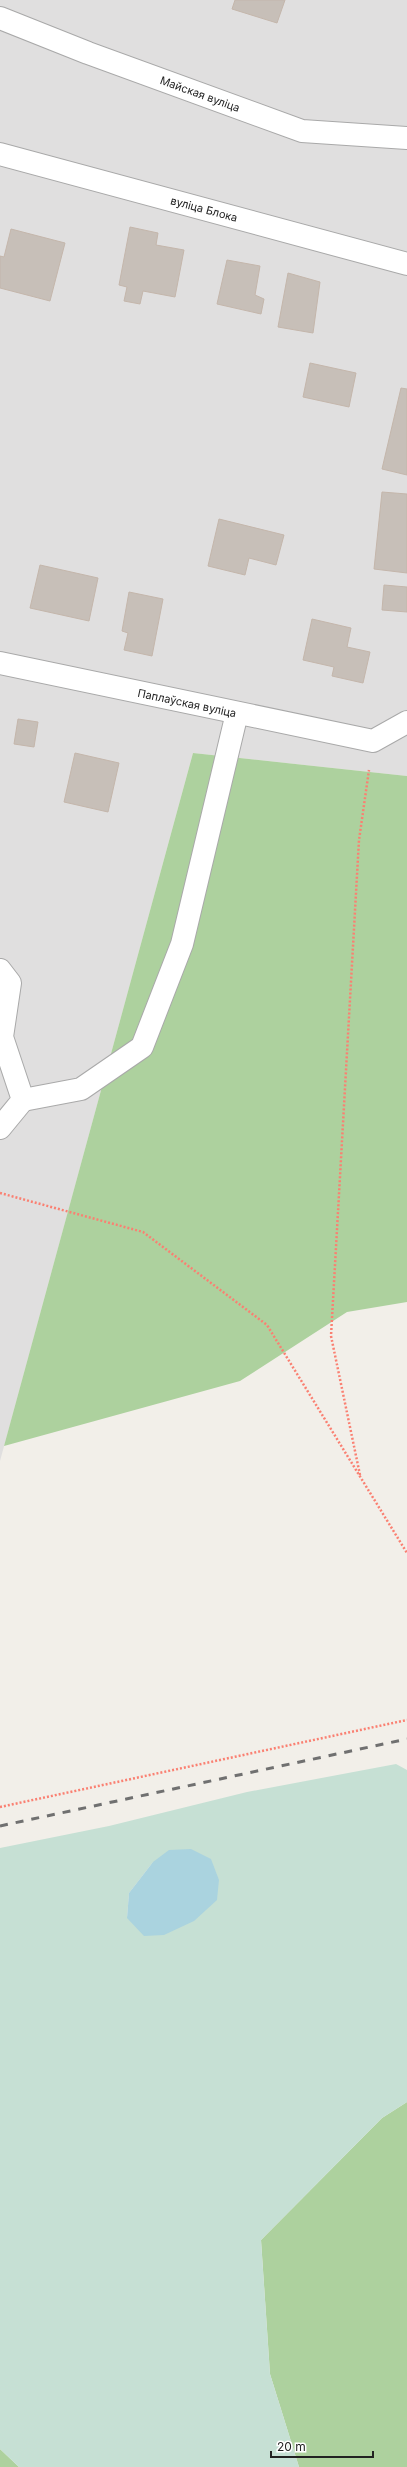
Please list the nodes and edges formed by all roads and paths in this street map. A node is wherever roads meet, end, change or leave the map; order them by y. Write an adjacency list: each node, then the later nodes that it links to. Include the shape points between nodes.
1 (0, 18): 2 (street, Майская вуліца, via 302,131)
2 (407, 138)
3 (0, 154): 4 (street, вуліца Блока)
4 (407, 264)
5 (0, 663): 6 (street, Паплаўская вуліца)
6 (238, 713): 8 (street, Паплаўская вуліца); 10 (street, via 182,944 142,1047 81,1089)
7 (407, 722): 8 (street)
8 (373, 741): 13 (path, via 359,840 330,1336)
9 (0, 970): 10 (street, via 10,983 2,1037)
10 (23, 1100): 11 (street)
11 (0, 1128)
12 (0, 1193): 13 (path, via 143,1232 267,1325)
13 (360, 1474): 14 (path)
14 (407, 1553)
15 (407, 1720): 16 (path)
16 (0, 1807)

